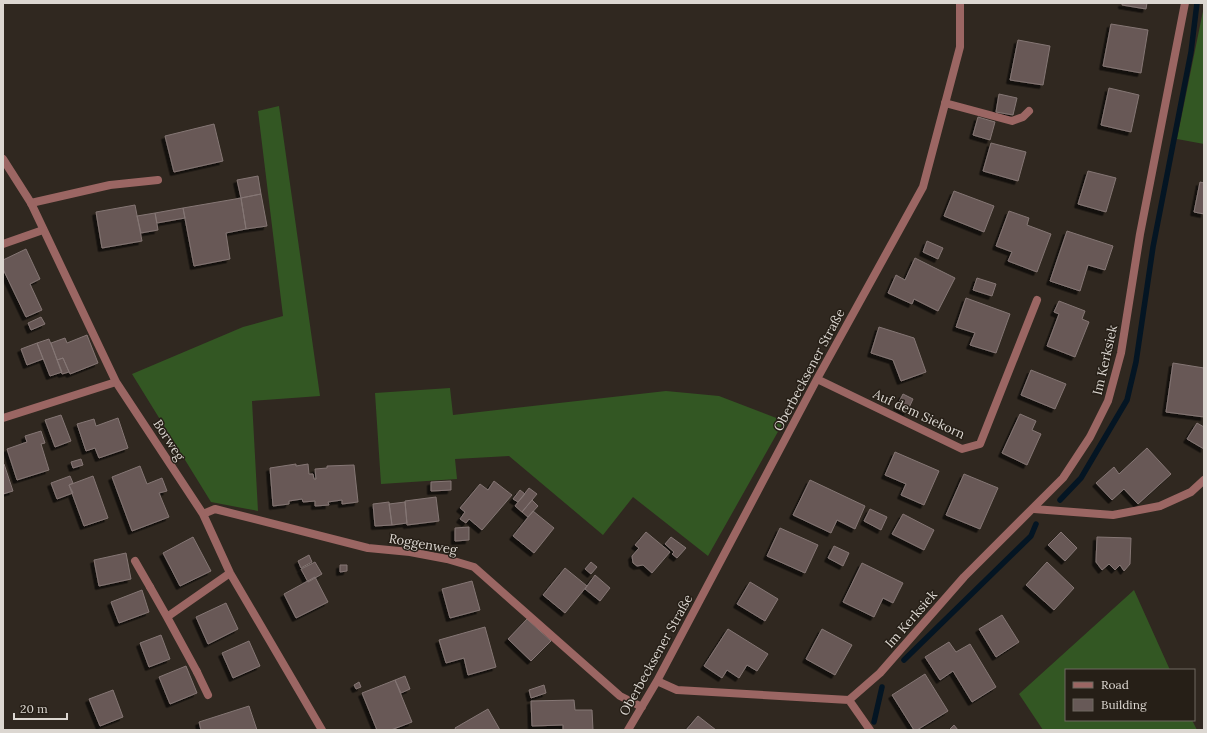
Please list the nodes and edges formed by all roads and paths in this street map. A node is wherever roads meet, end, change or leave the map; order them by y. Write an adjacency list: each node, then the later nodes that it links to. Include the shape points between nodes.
1 (960, 3): 3 (street, Oberbecksener Straße, via 960,47)
2 (1185, 3): 15 (street, Im Kerksiek, via 1140,234 1121,353 1108,401 1090,437 1063,478)
3 (945, 103): 4 (street, via 1012,121 1023,117); 11 (street, Oberbecksener Straße, via 923,187)
4 (1029, 111)
5 (3, 159): 7 (street, Borweg)
6 (158, 180): 7 (street, via 110,185)
7 (32, 203): 8 (street, Borweg)
8 (43, 230): 9 (street); 12 (street, Borweg)
9 (3, 244)
10 (1037, 300): 11 (street, Auf dem Siekorn, via 980,444 962,449)
11 (817, 379): 20 (street, Oberbecksener Straße)
12 (116, 382): 13 (street); 16 (street, Borweg)
13 (3, 418)
14 (1204, 480): 15 (street, via 1191,492 1160,506 1113,515)
15 (1034, 509): 22 (street, Im Kerksiek, via 964,577 880,672)
16 (203, 514): 18 (street, Borweg); 23 (street, Roggenweg, via 215,509 368,548 440,557 474,567 620,696)
17 (135, 561): 19 (street)
18 (230, 573): 19 (street); 24 (street, Borweg)
19 (167, 617): 21 (street)
20 (657, 681): 22 (street, via 677,690); 23 (street, Oberbecksener Straße)
21 (208, 695)
22 (849, 700): 26 (street)
23 (642, 706): 25 (street, Oberbecksener Straße)
24 (322, 730)
25 (628, 730)
26 (870, 730)

